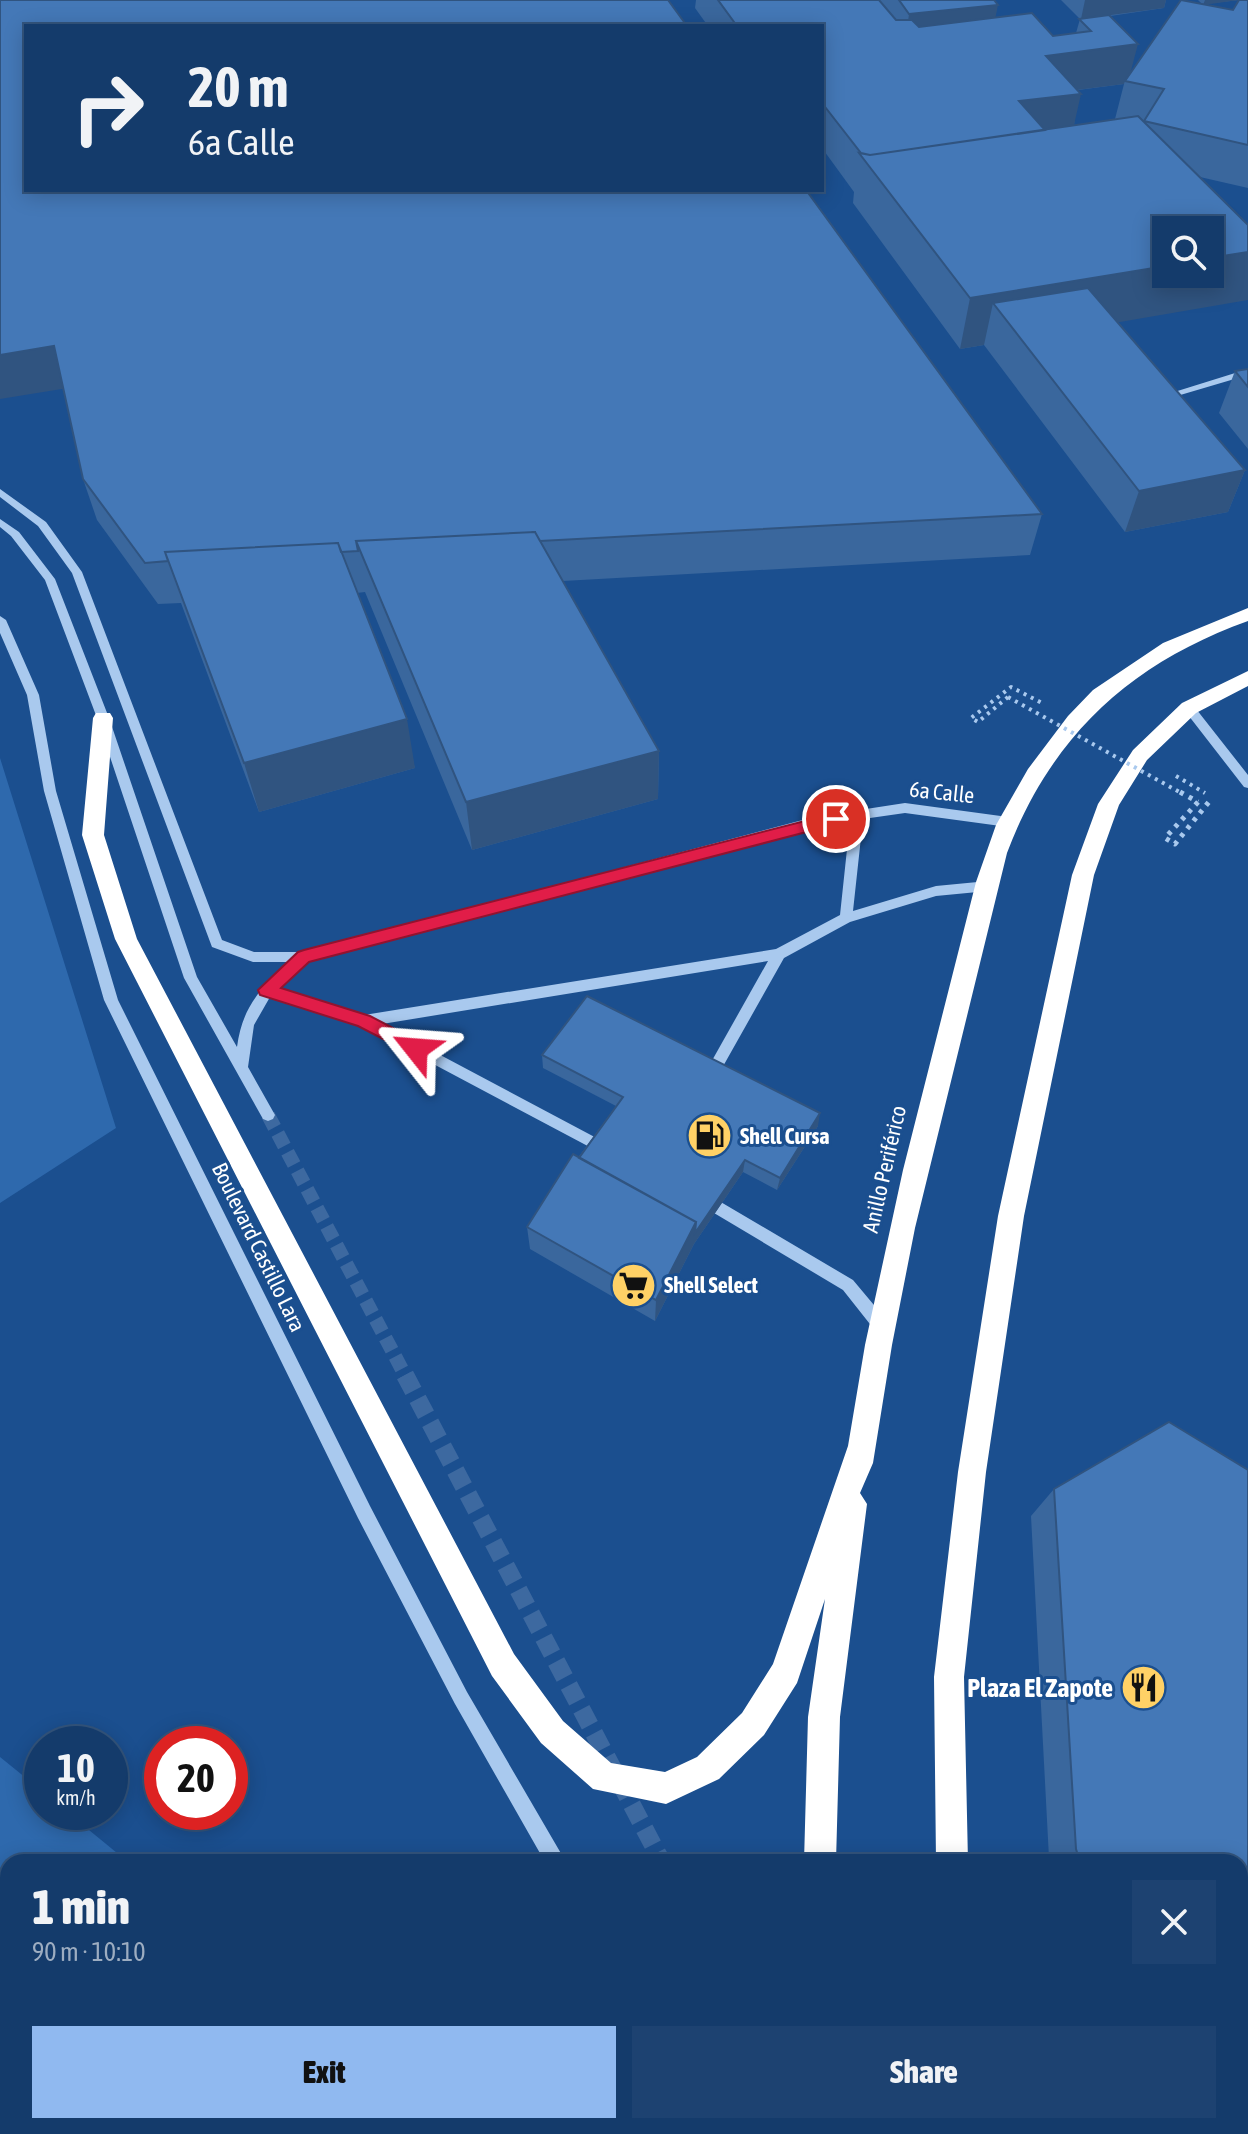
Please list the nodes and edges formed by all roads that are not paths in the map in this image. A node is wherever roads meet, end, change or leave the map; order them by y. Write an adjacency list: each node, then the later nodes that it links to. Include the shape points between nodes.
1 (1248, 372): 2 (street, via 1168,394 1160,398)
2 (1157, 409)
3 (0, 492): 16 (street, via 42,524 77,572 217,943 253,957)
4 (0, 522): 9 (street, via 50,579)
5 (1248, 614): 12 (highway, Anillo Periférico, via 1181,643 1098,697 1034,775)
6 (0, 620): 26 (street, Boulevard Castillo Lara, via 33,695 50,791 111,1000 364,1512 461,1698)
7 (1248, 678): 8 (highway)
8 (1189, 708): 10 (street); 28 (highway, via 1140,755 1109,804 1083,875 1011,1216 972,1472 949,1677)
9 (103, 718): 19 (street, via 191,978); 25 (highway, via 93,835 126,939 503,1665 552,1732 604,1778 666,1788 708,1768 753,1724 786,1672)
10 (1248, 784)
11 (857, 815): 12 (street, 6a Calle, via 905,808); 14 (street); 16 (street, 6a Calle)
12 (1008, 822): 13 (highway, Anillo Periférico)
13 (988, 886): 14 (street, via 936,891); 24 (highway, Anillo Periférico, via 909,1193)
14 (846, 918): 15 (street)
15 (779, 954): 18 (street); 20 (street)
16 (304, 957): 17 (street, 6a Calle)
17 (267, 990): 18 (street); 19 (street, 6a Calle, via 247,1024)
18 (364, 1021): 22 (street)
19 (241, 1069): 21 (street)
20 (712, 1073)
21 (268, 1115)
22 (599, 1146)
23 (719, 1208): 24 (street, via 848,1285)
24 (883, 1329): 25 (highway, Anillo Periférico)
25 (861, 1447): 27 (highway, Anillo Periférico, via 824,1717)
26 (551, 1854)
27 (820, 1854)
28 (952, 1854)

